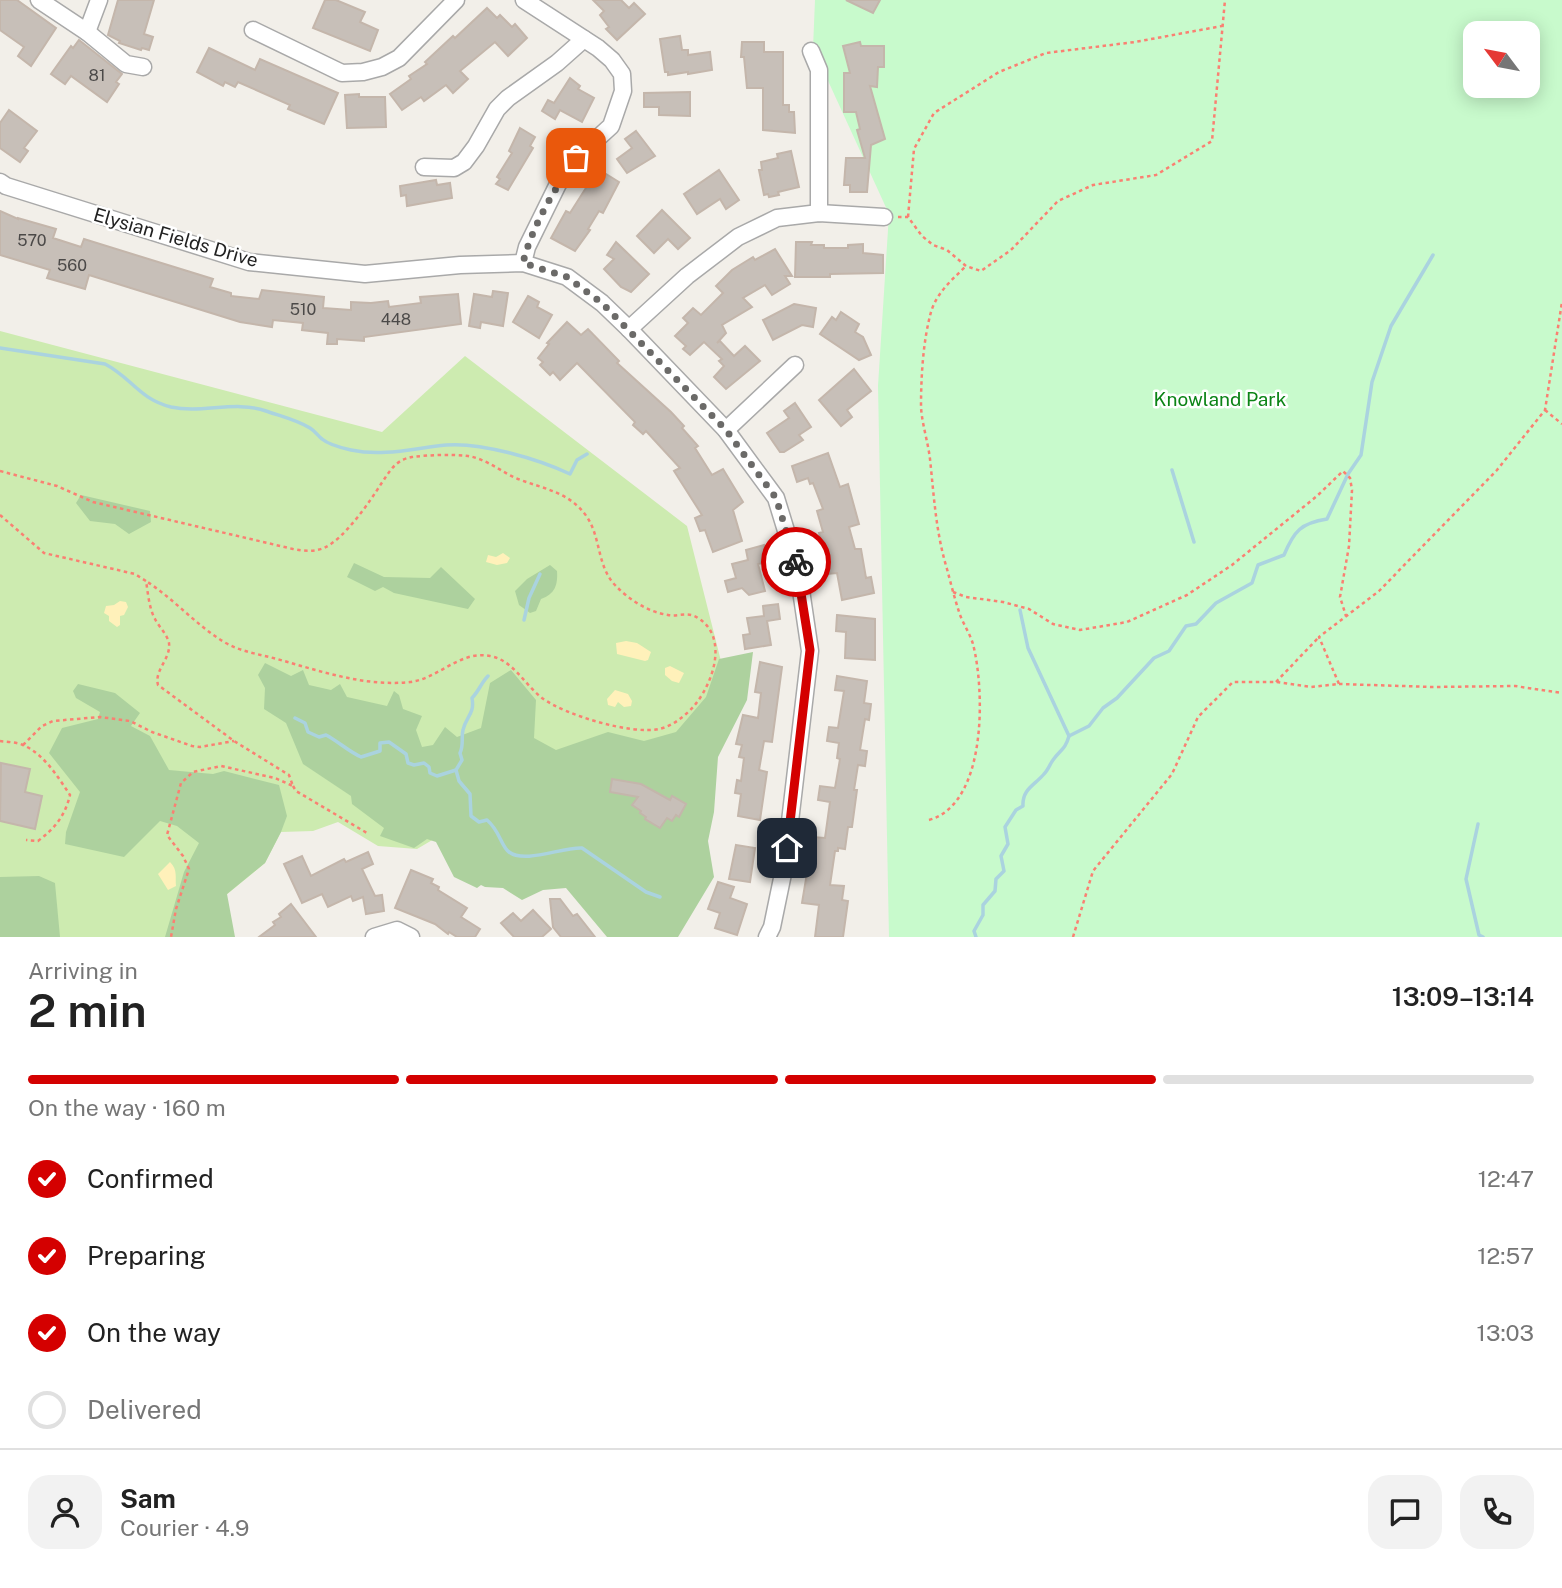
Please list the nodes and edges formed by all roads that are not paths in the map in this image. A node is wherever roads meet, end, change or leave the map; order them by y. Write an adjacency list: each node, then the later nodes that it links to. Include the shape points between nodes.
1 (39, 0): 6 (street)
2 (99, 0): 6 (street)
3 (524, 0): 7 (street)
4 (455, 1): 5 (street, via 399,58 363,72 342,73)
5 (253, 30)
6 (87, 33): 9 (street, via 126,64)
7 (584, 39): 10 (street, via 508,98 464,162 454,168); 14 (street, via 612,60 622,74 618,110 611,126 576,158 558,184)
8 (811, 51): 12 (street, via 819,70)
9 (143, 67)
10 (424, 167)
11 (0, 182): 14 (street, Elysian Fields Drive, via 249,262 365,274)
12 (819, 213): 13 (street); 15 (street, via 777,218 738,237)
13 (884, 217)
14 (523, 263): 15 (street, Elysian Fields Drive, via 567,277)
15 (629, 329): 17 (street, Elysian Fields Drive)
16 (795, 365): 17 (street)
17 (726, 430): 20 (street, Elysian Fields Drive, via 776,498 799,570 810,650 785,864)
18 (374, 937): 19 (street, via 397,930)
19 (411, 937)
20 (767, 937)

